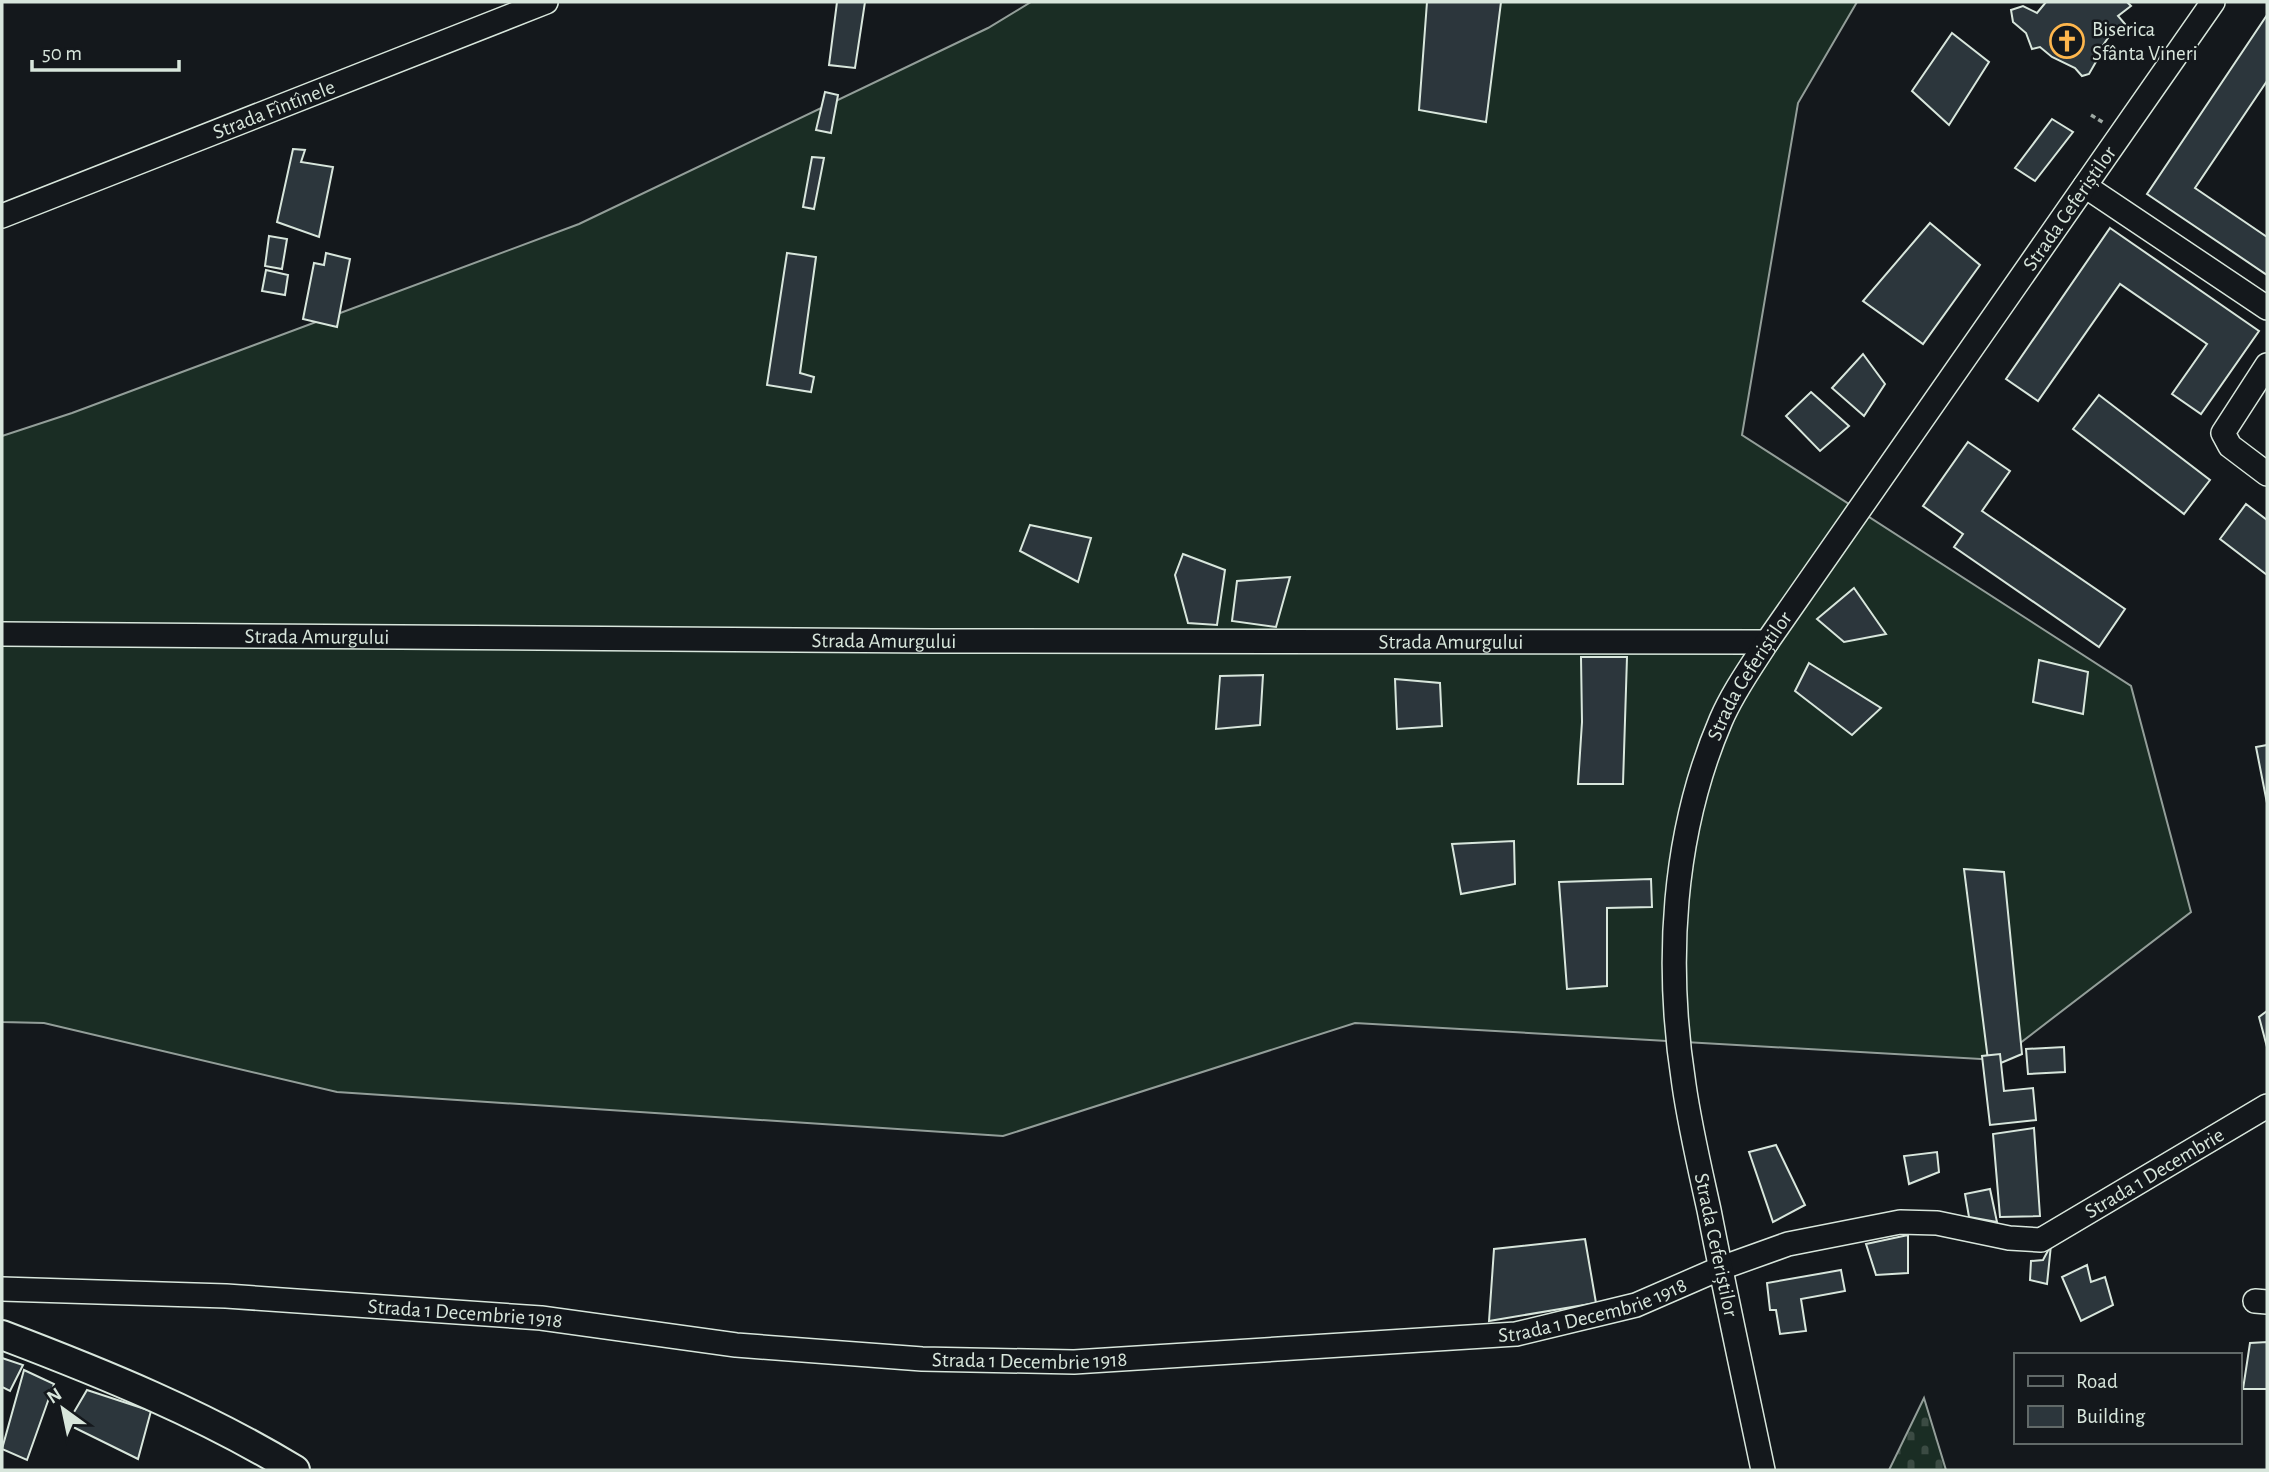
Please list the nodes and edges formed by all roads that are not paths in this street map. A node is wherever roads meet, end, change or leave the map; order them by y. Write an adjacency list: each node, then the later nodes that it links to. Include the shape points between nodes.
1 (546, 2): 4 (street, Strada Fîntînele)
2 (2213, 2): 3 (street, Strada Ceferiștilor)
3 (2085, 186): 5 (street); 9 (street, Strada Ceferiștilor)
4 (2, 216)
5 (2266, 303)
6 (2267, 365): 7 (street, via 2223,433 2230,446)
7 (2267, 474)
8 (2, 634): 9 (street, Strada Amurgului)
9 (1767, 642): 12 (street, Strada Ceferiștilor, via 1738,687 1708,756 1689,818 1678,888 1675,975 1684,1085)
10 (2267, 1106): 11 (street, Strada 1 Decembrie)
11 (2041, 1240): 12 (street, Strada 1 Decembrie 1918, via 1937,1223 1900,1222 1788,1244)
12 (1721, 1268): 13 (street, Strada 1 Decembrie 1918, via 1636,1306 1516,1334 1074,1362 922,1359 762,1347 541,1318 226,1296); 16 (street, Strada Ceferiștilor)
13 (2, 1289)
14 (2, 1335): 15 (main road, via 243,1439)
15 (295, 1470)
16 (1763, 1470)

